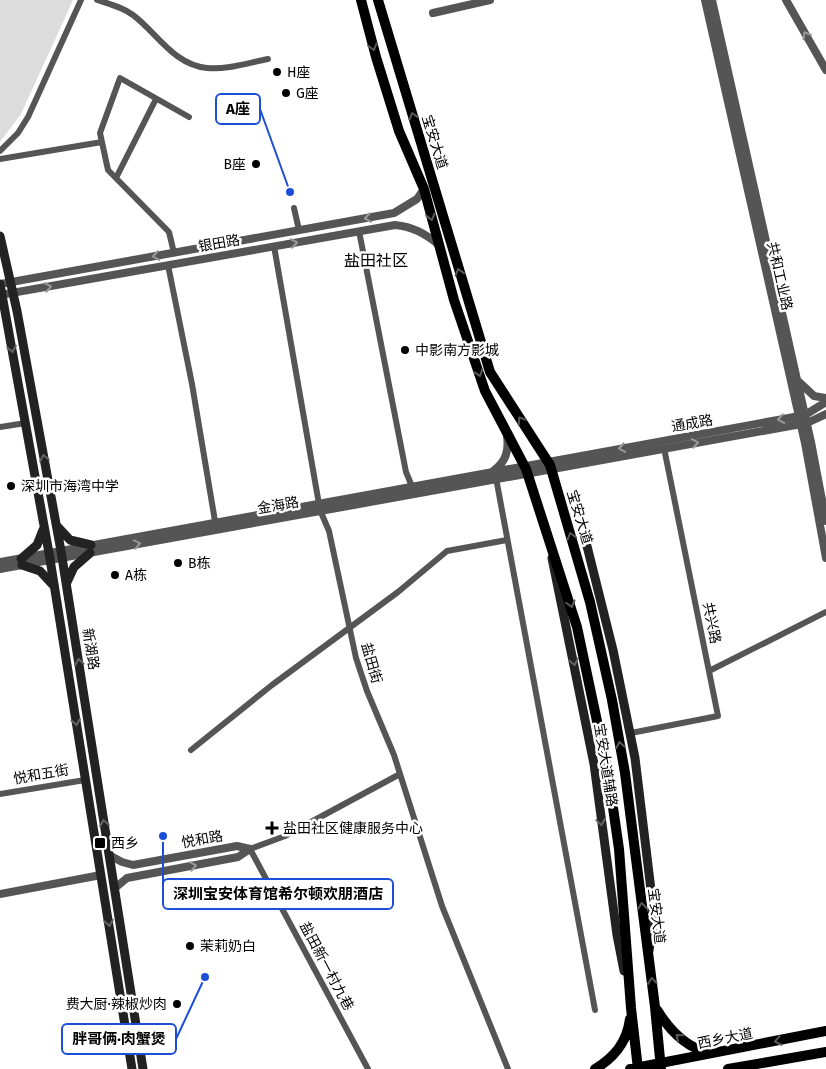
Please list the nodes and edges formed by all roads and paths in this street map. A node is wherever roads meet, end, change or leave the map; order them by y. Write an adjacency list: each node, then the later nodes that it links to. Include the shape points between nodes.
1 (80, 0): 15 (street, via 28,117)
2 (97, 0): 10 (street, via 134,16 176,56 193,65 218,68)
3 (361, 0): 18 (main road, 宝安大道, one-way to 18, via 399,131)
4 (378, 0): 42 (main road, 宝安大道, one-way to 4, via 490,372)
5 (490, 0): 9 (street)
6 (705, 0): 37 (street, 共和工业路)
7 (712, 0): 33 (street, 共和工业路)
8 (786, 0): 11 (street, one-way to 8)
9 (433, 13)
10 (268, 59)
11 (826, 70)
12 (156, 99): 13 (street); 14 (street, via 120,78 100,133); 17 (street)
13 (189, 117)
14 (102, 142): 16 (street); 17 (street, via 108,170)
15 (0, 151)
16 (0, 159)
17 (116, 178): 27 (street, via 169,232)
18 (424, 189): 20 (street, 银田路, via 417,199); 25 (main road, 宝安大道, one-way to 25)
19 (294, 208): 22 (street)
20 (394, 213): 21 (street, via 401,218); 22 (street, 银田路, one-way to 22)
21 (395, 224): 23 (street, 银田路); 25 (street, 银田路, via 410,226)
22 (299, 230): 27 (street, 银田路)
23 (359, 231): 26 (street, 银田路, one-way to 23); 45 (street, via 406,472)
24 (0, 236): 29 (main road, 新湖路)
25 (438, 244): 40 (main road, 宝安大道, one-way to 40, via 485,391)
26 (274, 246): 28 (street, 银田路); 46 (street, 盐田街)
27 (174, 253): 29 (street, 银田路, one-way to 29)
28 (168, 265): 31 (street, 银田路, one-way to 28); 50 (street)
29 (11, 282): 30 (street, 银田路); 31 (main road, 新湖路)
30 (0, 284): 32 (main road, 新湖路)
31 (13, 293): 32 (street, 银田路); 48 (main road, 新湖路, one-way to 31)
32 (1, 295): 38 (main road, 新湖路, one-way to 38)
33 (798, 381): 34 (street, via 814,396); 37 (street, 共和工业路)
34 (826, 398)
35 (826, 402): 37 (street, 通成路)
36 (826, 414): 37 (street, 通成路)
37 (803, 419): 41 (street, 通成路, one-way to 37); 42 (street, 通成路, one-way to 42); 47 (street, 共和工业路); 56 (street, 共和工业路)
38 (26, 423): 39 (street); 49 (main road, 新湖路)
39 (0, 427)
40 (506, 432): 43 (main road, 宝安大道); 44 (street, via 507,453)
41 (664, 448): 42 (street, 通成路); 64 (street, 共兴路)
42 (555, 464): 43 (street, 金海路); 75 (main road, 宝安大道, one-way to 42, via 625,772 612,700)
43 (526, 469): 44 (street, 金海路); 77 (main road, 宝安大道, one-way to 77, via 577,627 608,773 619,849)
44 (494, 475): 45 (street, 金海路); 52 (street)
45 (414, 490): 46 (street, 金海路)
46 (319, 507): 50 (street, 金海路); 63 (street, 盐田街, via 329,531)
47 (826, 521)
48 (56, 523): 53 (main road, via 70,540); 54 (main road, 新湖路)
49 (44, 524): 55 (main road, 新湖路); 58 (main road, via 37,545)
50 (215, 525): 53 (street, 金海路)
51 (585, 538): 65 (main road, 宝安大道辅路)
52 (507, 540): 63 (street, via 447,551); 78 (street)
53 (90, 549): 54 (street, 金海路); 60 (main road, via 74,567)
54 (62, 554): 55 (street, 金海路); 60 (main road, 新湖路)
55 (50, 557): 58 (street, 金海路); 61 (main road, 新湖路)
56 (826, 558)
57 (0, 562): 58 (street, 金海路)
58 (22, 562): 59 (street, 金海路); 61 (main road, via 40,571)
59 (0, 569)
60 (66, 584): 71 (main road, 新湖路, one-way to 60)
61 (55, 587): 68 (main road, 新湖路, one-way to 68)
62 (826, 612): 64 (street)
63 (349, 627): 66 (street); 67 (street, 盐田街, via 367,691)
64 (709, 671): 65 (street, 共兴路, via 718,716)
65 (631, 733): 75 (main road, 宝安大道辅路, via 652,898 653,930)
66 (191, 750)
67 (400, 774): 70 (street, via 285,836); 87 (street, 盐田街, via 442,906)
68 (85, 780): 69 (street, 悦和五街); 72 (main road, 新湖路)
69 (0, 794)
70 (250, 848): 71 (street, 悦和路, via 236,846 133,865); 73 (street, 悦和路, one-way to 70, via 126,878 238,857); 86 (street, 盐田新一村九巷)
71 (109, 854): 73 (main road, 新湖路)
72 (101, 875): 74 (street); 84 (main road, 新湖路, one-way to 84)
73 (114, 888): 85 (main road, 新湖路)
74 (0, 894)
75 (648, 954): 76 (main road, 宝安大道, one-way to 75)
76 (655, 1007): 81 (main road, one-way to 76, via 696,1050 681,1040); 82 (main road, 宝安大道)
77 (631, 1008): 83 (main road, 宝安大道); 88 (main road, via 623,1042 613,1056)
78 (595, 1010)
79 (826, 1031): 81 (main road, 西乡大道, one-way to 81)
80 (826, 1052): 89 (main road)
81 (713, 1054): 82 (main road, 西乡大道)
82 (661, 1066): 83 (main road, 西乡大道)
83 (635, 1068)
84 (132, 1069)
85 (143, 1069)
86 (368, 1069)
87 (508, 1069)
88 (595, 1069)
89 (728, 1069)

